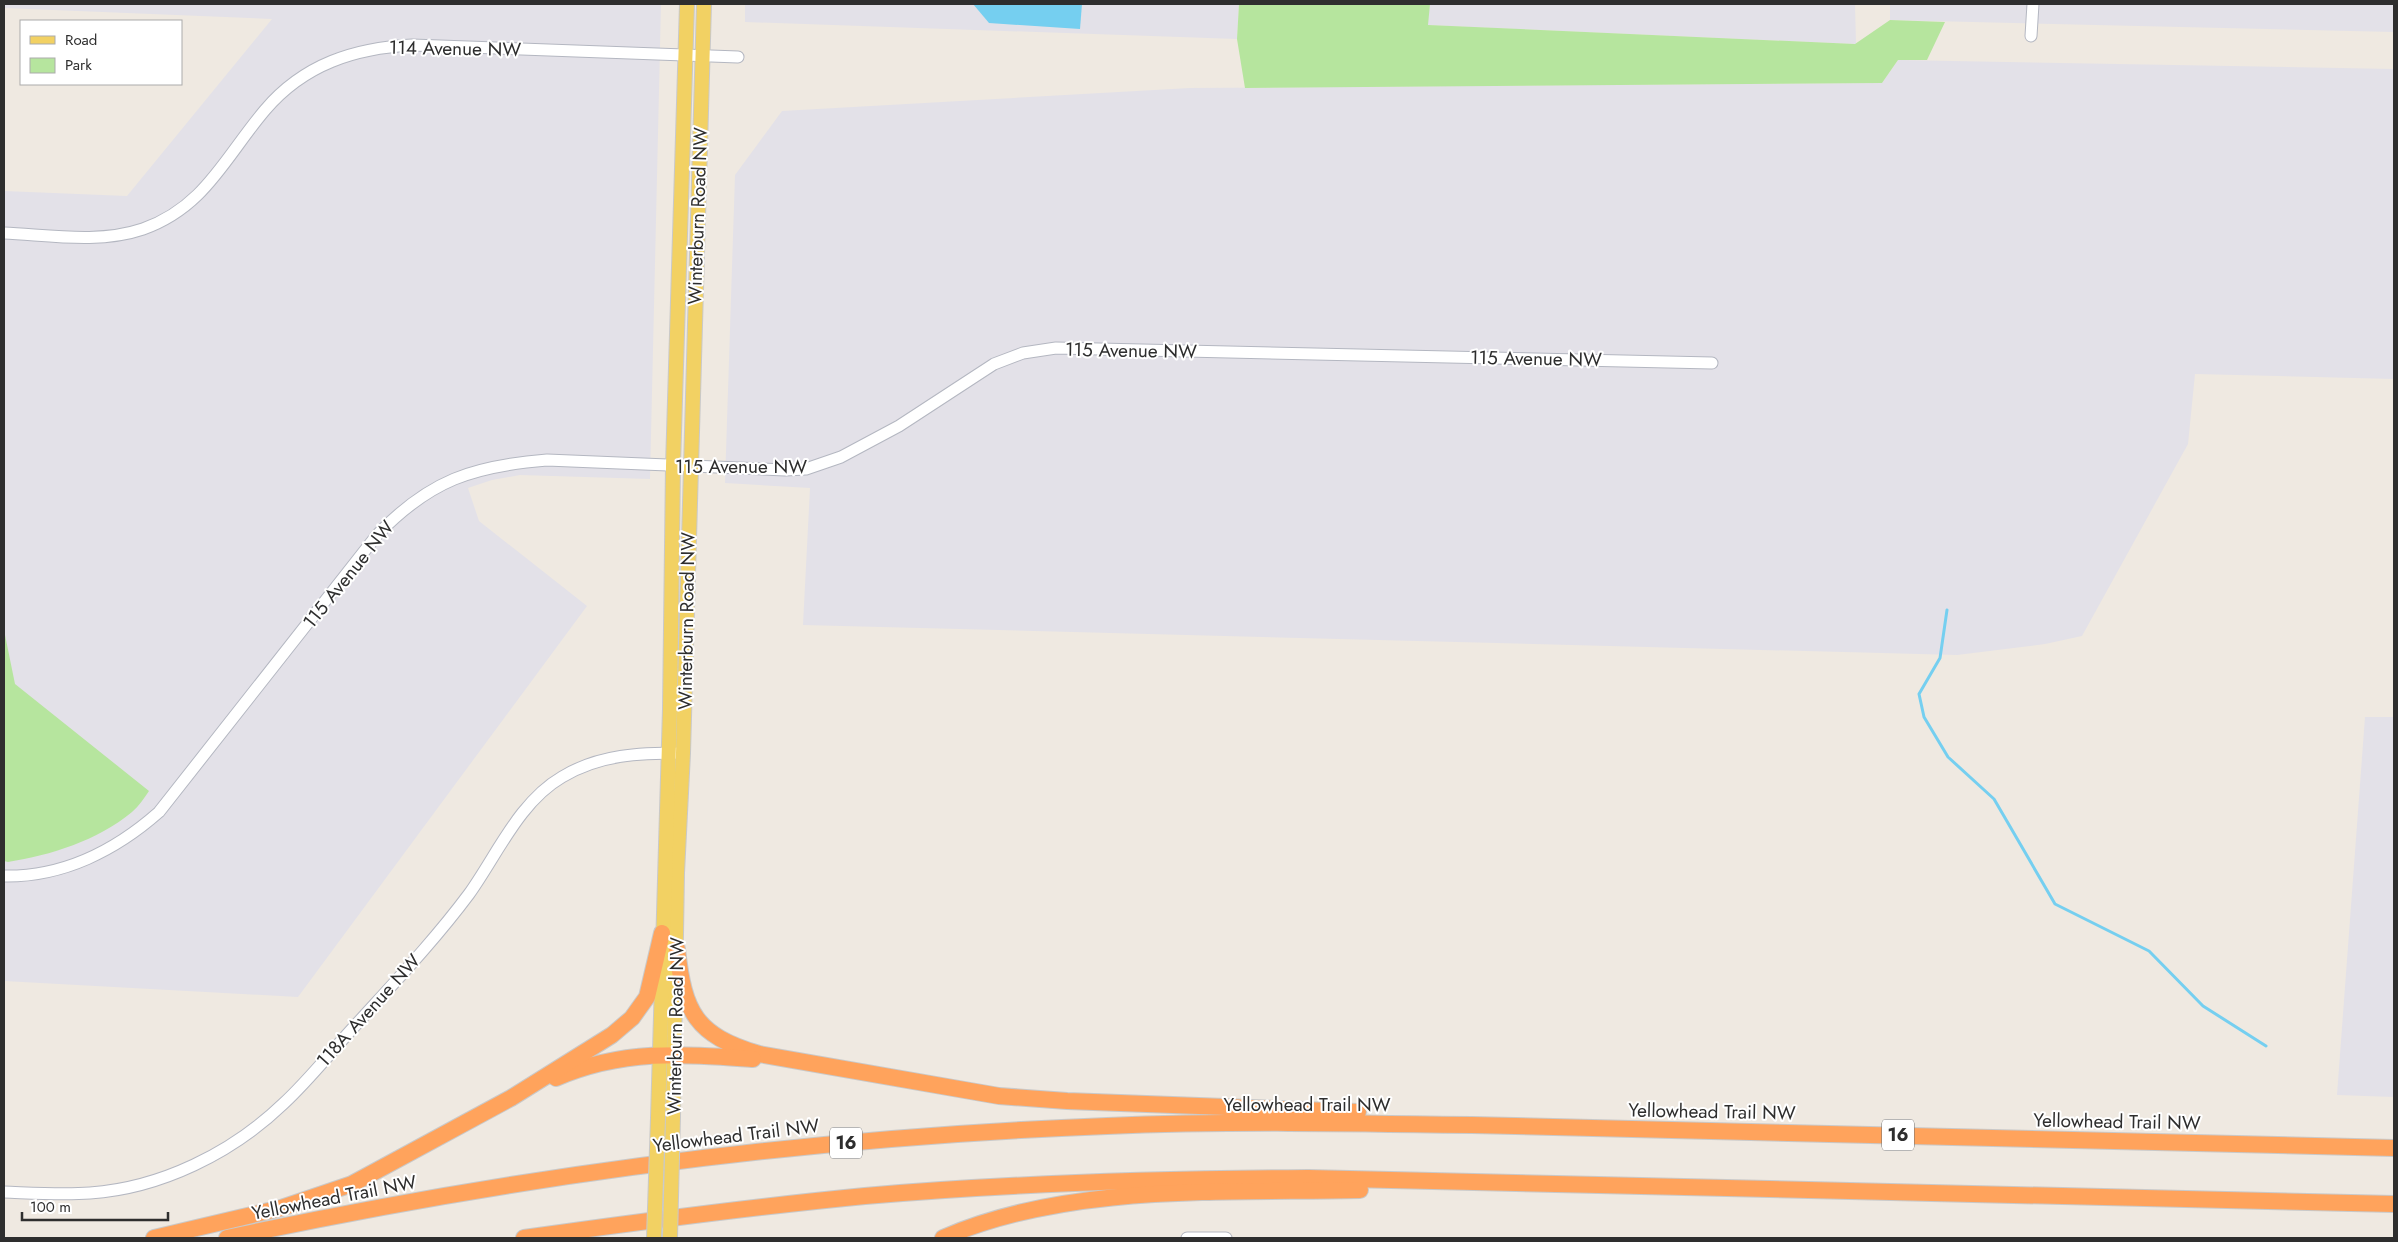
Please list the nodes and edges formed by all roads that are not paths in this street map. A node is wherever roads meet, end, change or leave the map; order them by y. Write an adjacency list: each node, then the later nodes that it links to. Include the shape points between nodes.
1 (687, 4): 5 (main road, Winterburn Road NW)
2 (704, 4): 6 (main road, Winterburn Road NW)
3 (2033, 4): 4 (street)
4 (2031, 36)
5 (685, 55): 6 (street, 114 Avenue NW); 8 (street, 114 Avenue NW, via 412,45 379,46 352,53 326,63 284,91 266,109 212,182 167,219 142,229 104,236); 10 (main road, Winterburn Road NW)
6 (702, 56): 7 (street, 114 Avenue NW); 11 (main road, Winterburn Road NW)
7 (738, 57)
8 (4, 233)
9 (1712, 363): 11 (street, 115 Avenue NW, via 1056,348 1023,353 994,364 899,426 825,464 799,470)
10 (673, 466): 11 (street, 115 Avenue NW); 12 (main road, Winterburn Road NW); 14 (street, 115 Avenue NW, via 547,460 511,463 463,475 416,500 377,535 159,812 137,831 82,861 51,872)
11 (690, 467): 13 (main road, Winterburn Road NW)
12 (668, 753): 13 (street, 118A Avenue NW); 15 (main road, Winterburn Road NW); 23 (street, 118A Avenue NW, via 599,760 559,778 541,793 525,810 468,895 431,940 283,1104 247,1135 172,1174 131,1186 91,1193)
13 (683, 753): 16 (main road, Winterburn Road NW)
14 (4, 876)
15 (662, 933): 17 (main road, Winterburn Road NW); 19 (highway, via 647,997 632,1018 612,1035)
16 (677, 949): 17 (main road, Winterburn Road NW); 18 (highway, via 686,1002 697,1019 713,1034 738,1048)
17 (668, 1054): 18 (highway); 19 (highway, via 597,1064); 28 (main road, Winterburn Road NW, bridge, via 658,1118); 29 (main road, Winterburn Road NW, bridge, via 673,1116)
18 (810, 1064): 20 (highway, via 999,1096 1370,1113)
19 (511, 1098): 25 (highway, via 352,1184 281,1208)
20 (1472, 1125): 21 (highway, Yellowhead Trail NW / 16); 26 (highway, Yellowhead Trail NW / 16, via 1109,1126 855,1142 580,1174 336,1215)
21 (2394, 1148)
22 (1558, 1184): 24 (highway); 27 (highway, via 1308,1178 1050,1184 772,1206); 30 (highway, via 1102,1199 1049,1205 1001,1217)
23 (4, 1192)
24 (2394, 1204)
25 (154, 1238)
26 (227, 1238)
27 (524, 1238)
28 (654, 1238)
29 (670, 1238)
30 (943, 1238)
31 (1187, 1238): 32 (street)
32 (1226, 1238)

